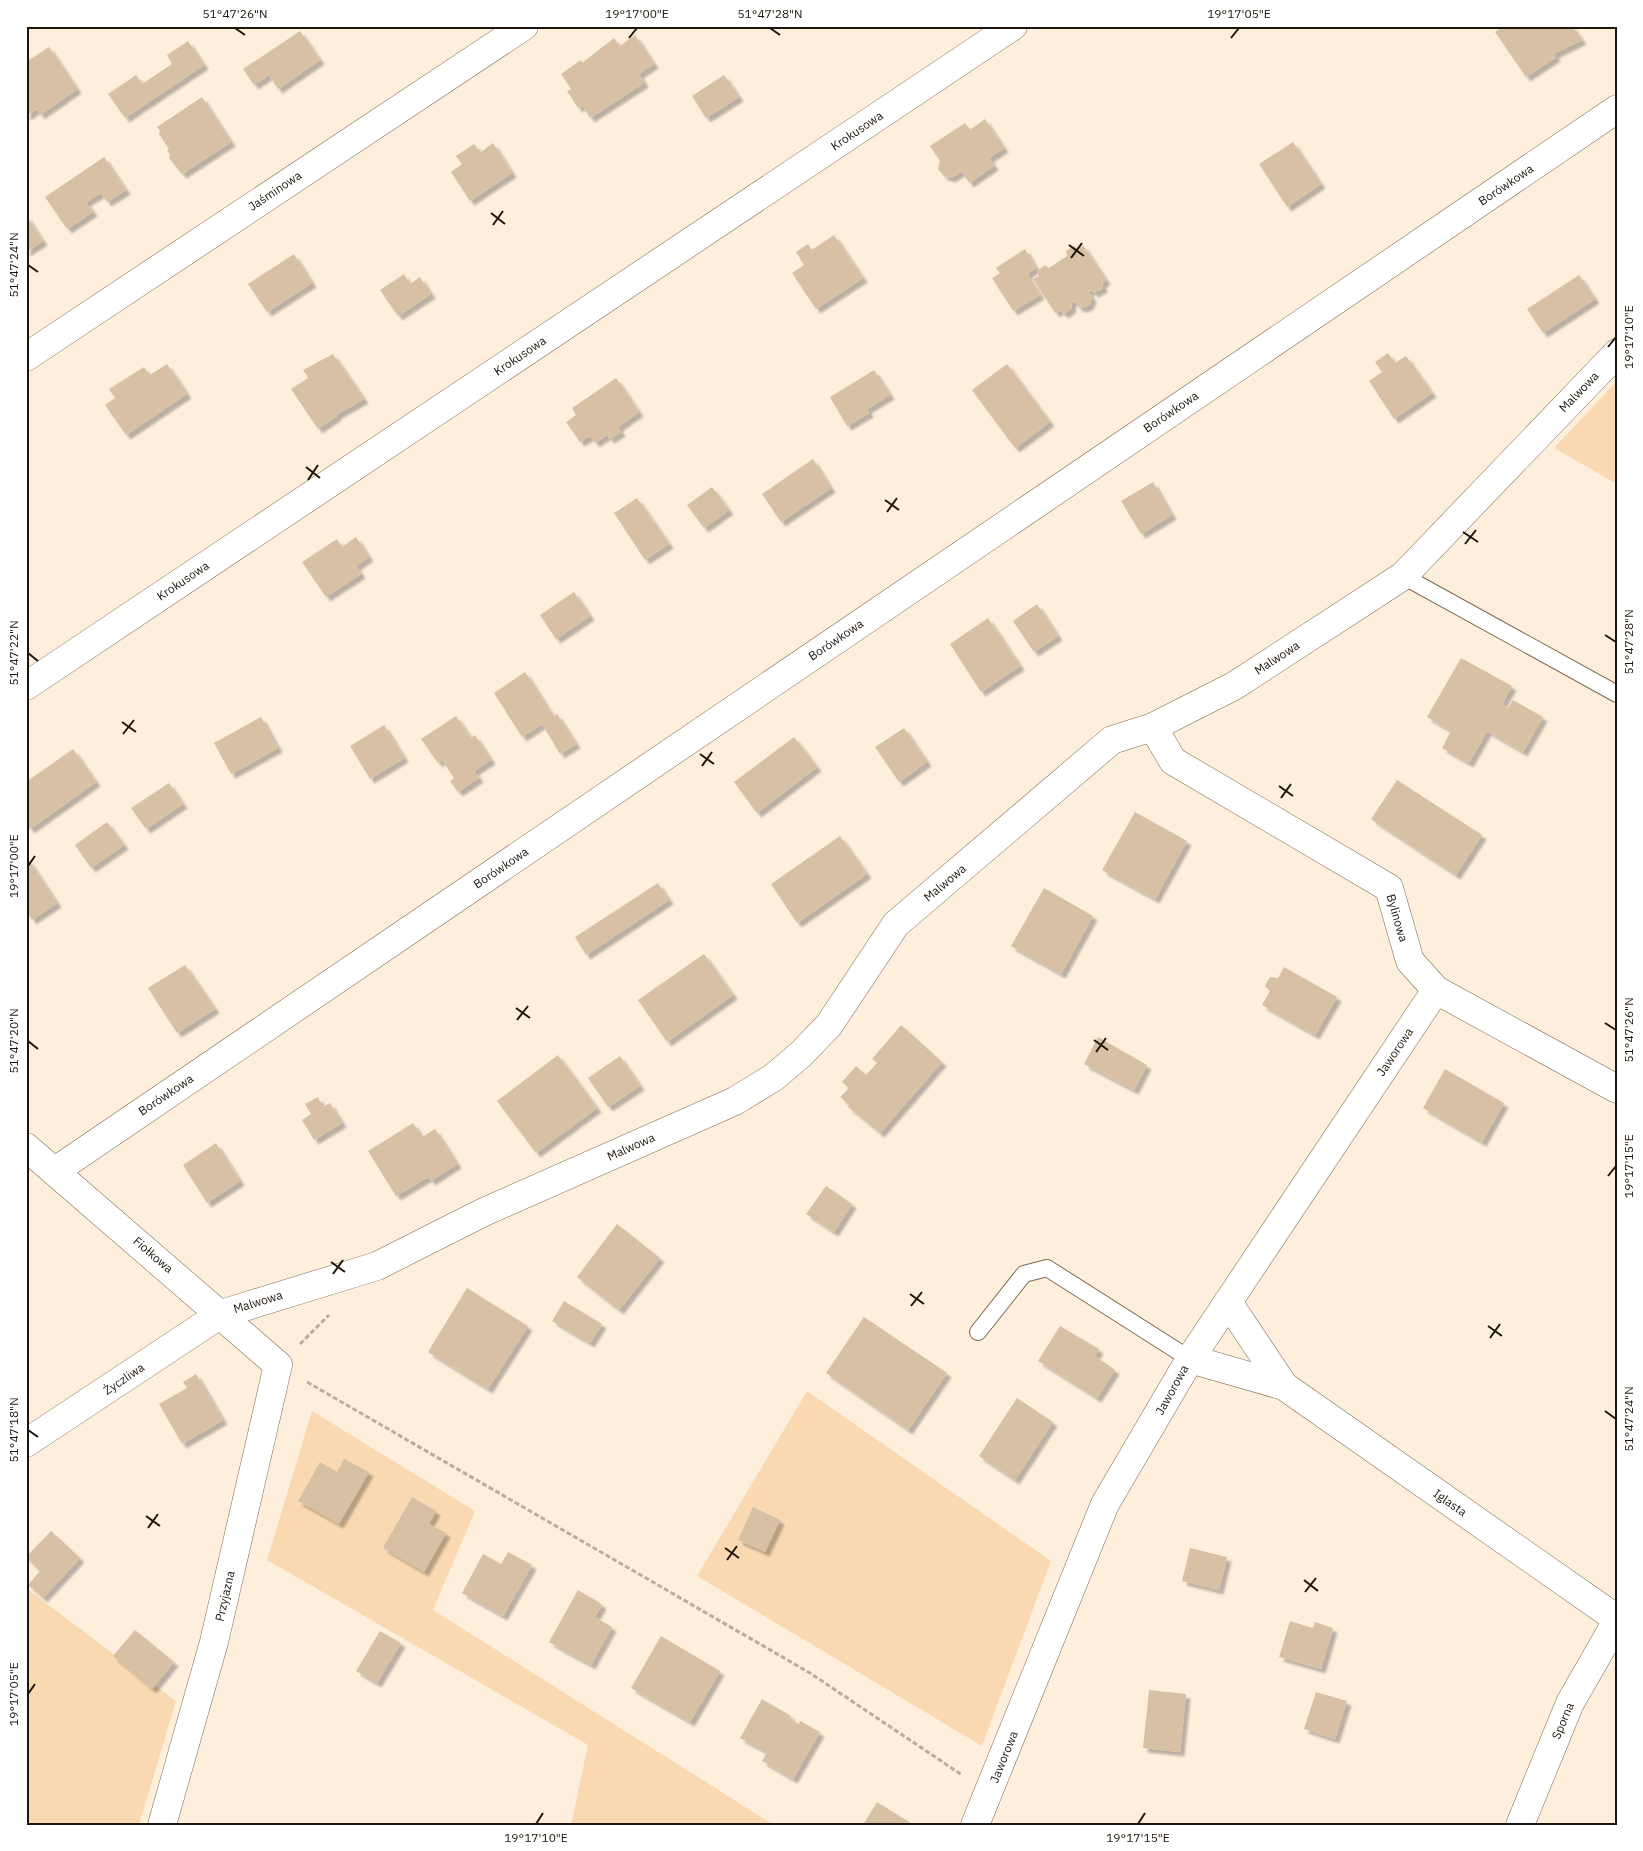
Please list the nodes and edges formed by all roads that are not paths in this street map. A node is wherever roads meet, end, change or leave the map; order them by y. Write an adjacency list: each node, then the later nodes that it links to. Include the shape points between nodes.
1 (524, 26): 5 (street, Jaśminowa)
2 (1013, 26): 7 (street, Krokusowa)
3 (1617, 109): 13 (street, Borówkowa)
4 (1617, 353): 6 (street, Malwowa)
5 (26, 356)
6 (1403, 576): 8 (lane); 9 (street, Malwowa, via 1234,686)
7 (26, 686)
8 (1617, 694)
9 (1153, 727): 10 (street, Bylinowa, via 1173,761 1389,888 1410,961); 15 (street, Malwowa, via 1112,740 896,924 829,1024 774,1077 735,1101 484,1212 377,1266)
10 (1436, 990): 11 (street, Bylinowa); 14 (street, Jaworowa)
11 (1617, 1089)
12 (26, 1147): 13 (street, Fiołkowa)
13 (55, 1171): 15 (street, Fiołkowa)
14 (1228, 1302): 17 (street, Jaworowa); 19 (street, Iglasta)
15 (221, 1314): 18 (street, Fiołkowa); 20 (street, Życzliwa)
16 (978, 1332): 17 (lane, via 1024,1274 1047,1268)
17 (1190, 1359): 19 (street, Iglasta); 23 (street, Jaworowa, via 1106,1504)
18 (278, 1365): 22 (street, Przyjazna, via 214,1642)
19 (1284, 1386): 21 (street, Iglasta)
20 (26, 1443)
21 (1617, 1620): 24 (street, Sporna, via 1570,1703)
22 (162, 1825)
23 (975, 1825)
24 (1520, 1825)

